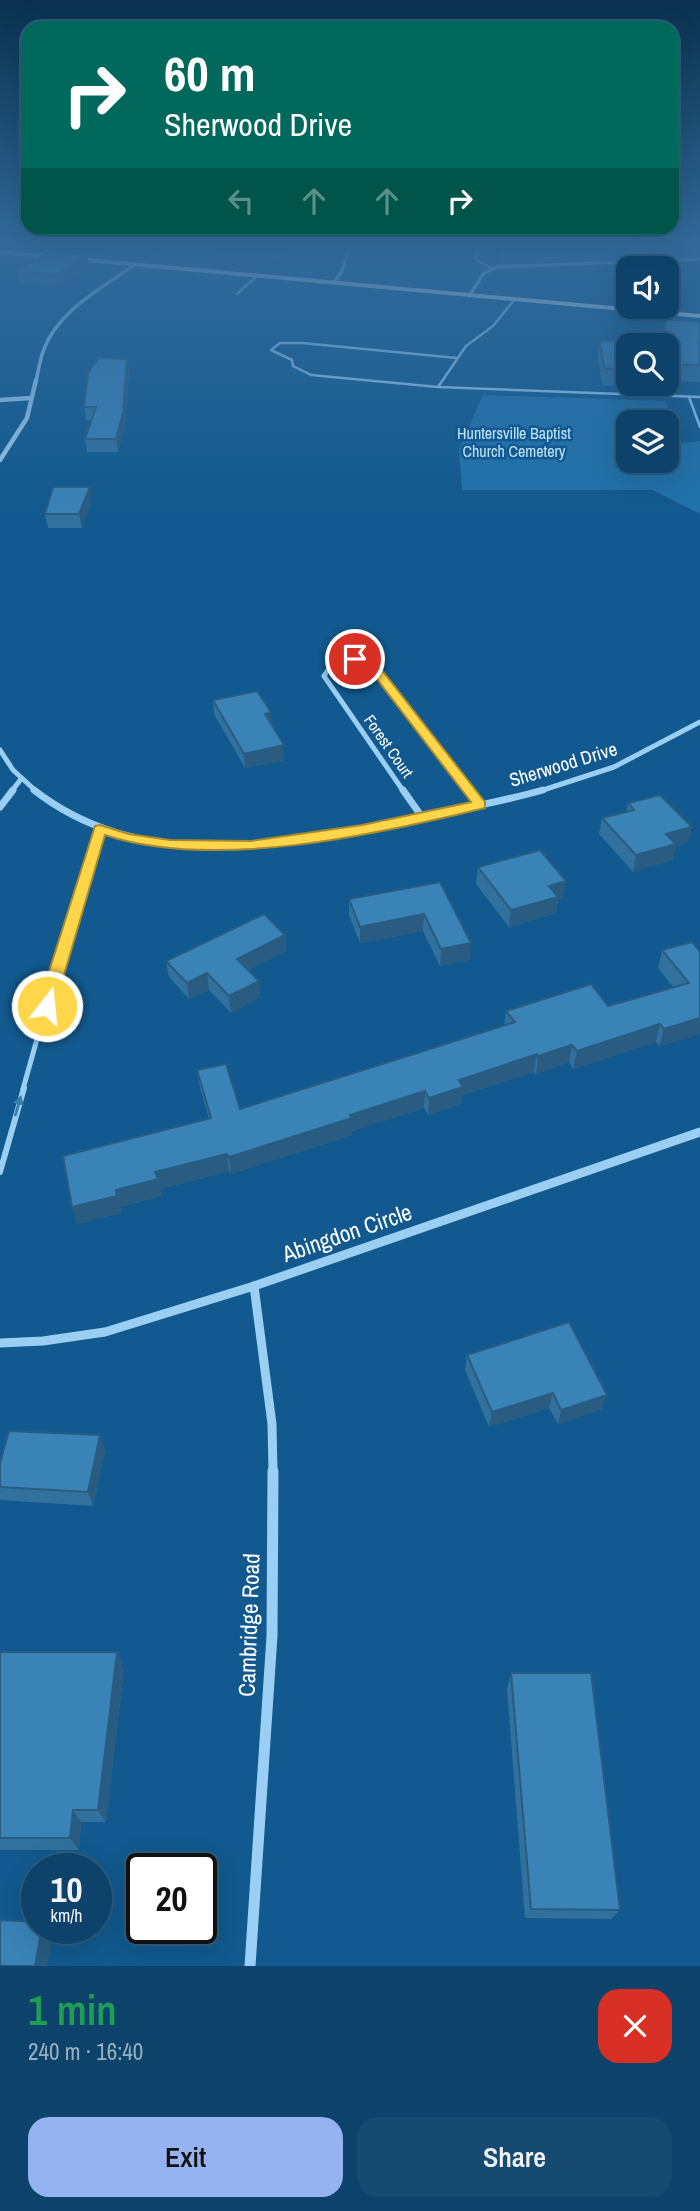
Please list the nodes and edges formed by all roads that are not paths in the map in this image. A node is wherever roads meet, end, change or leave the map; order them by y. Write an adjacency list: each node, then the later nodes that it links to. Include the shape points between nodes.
1 (52, 334): 7 (street)
2 (481, 334): 3 (lane)
3 (457, 358): 4 (lane); 4 (lane, via 290,342 271,350 311,375)
4 (438, 387): 5 (lane)
5 (689, 397): 6 (lane); 9 (lane)
6 (700, 397)
7 (31, 398): 8 (street); 10 (street, via 22,428)
8 (0, 400)
9 (700, 427)
10 (0, 460)
11 (700, 722): 14 (street, Sherwood Drive, via 600,772)
12 (0, 750): 13 (street, Sherwood Drive)
13 (21, 779): 15 (street); 17 (street, Sherwood Drive, via 57,808)
14 (480, 805): 16 (street, Sherwood Drive); 16 (street, Forest Court, via 370,663 339,660 327,667 324,676)
15 (0, 807)
16 (422, 817): 17 (street, Sherwood Drive, via 251,845 170,845)
17 (100, 829): 19 (lane, one-way to 17)
18 (700, 1132): 20 (street, Abingdon Circle)
19 (0, 1172)
20 (254, 1286): 21 (street, Abingdon Circle, via 105,1332); 22 (street, Cambridge Road, via 272,1424 274,1535 272,1636)
21 (0, 1343)
22 (250, 1966)

